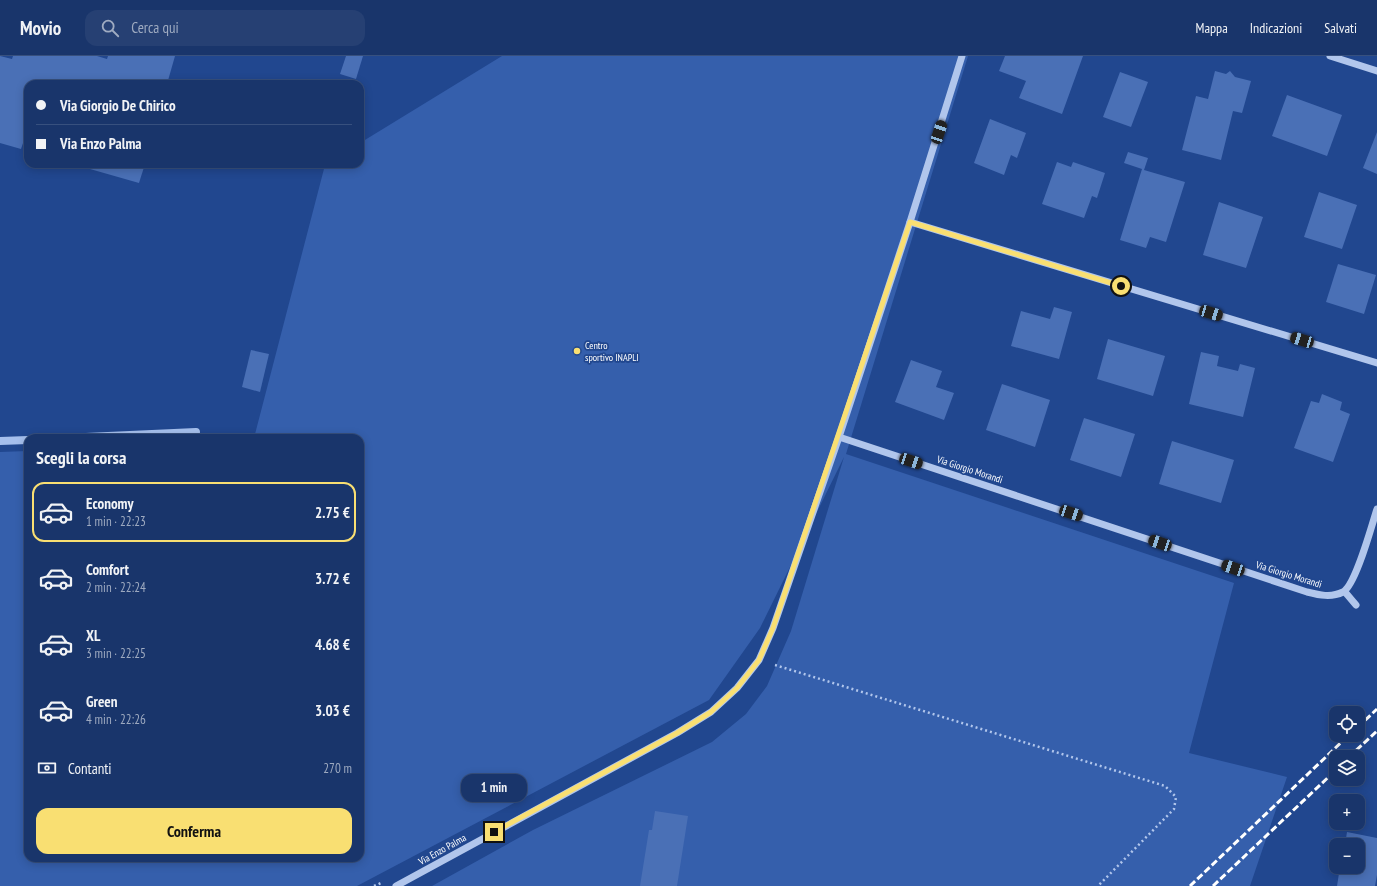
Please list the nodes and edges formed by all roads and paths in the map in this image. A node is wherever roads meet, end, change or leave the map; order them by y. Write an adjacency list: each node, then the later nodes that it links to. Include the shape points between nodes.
1 (962, 56): 4 (street)
2 (1330, 56): 3 (street)
3 (1377, 71)
4 (910, 222): 5 (street); 6 (street)
5 (1377, 363)
6 (839, 437): 8 (street, Via Giorgio Morandi, via 1307,592 1329,596); 10 (street, Via Enzo Palma, via 773,628)
7 (1377, 508): 8 (street, via 1358,567)
8 (1345, 592): 9 (street)
9 (1356, 605)
10 (759, 660): 13 (street, Via Enzo Palma, via 737,688 705,715 677,733); 14 (path, via 1165,786 1176,797 1174,808)
11 (388, 879): 12 (path)
12 (374, 886)
13 (396, 886)
14 (1098, 886)

